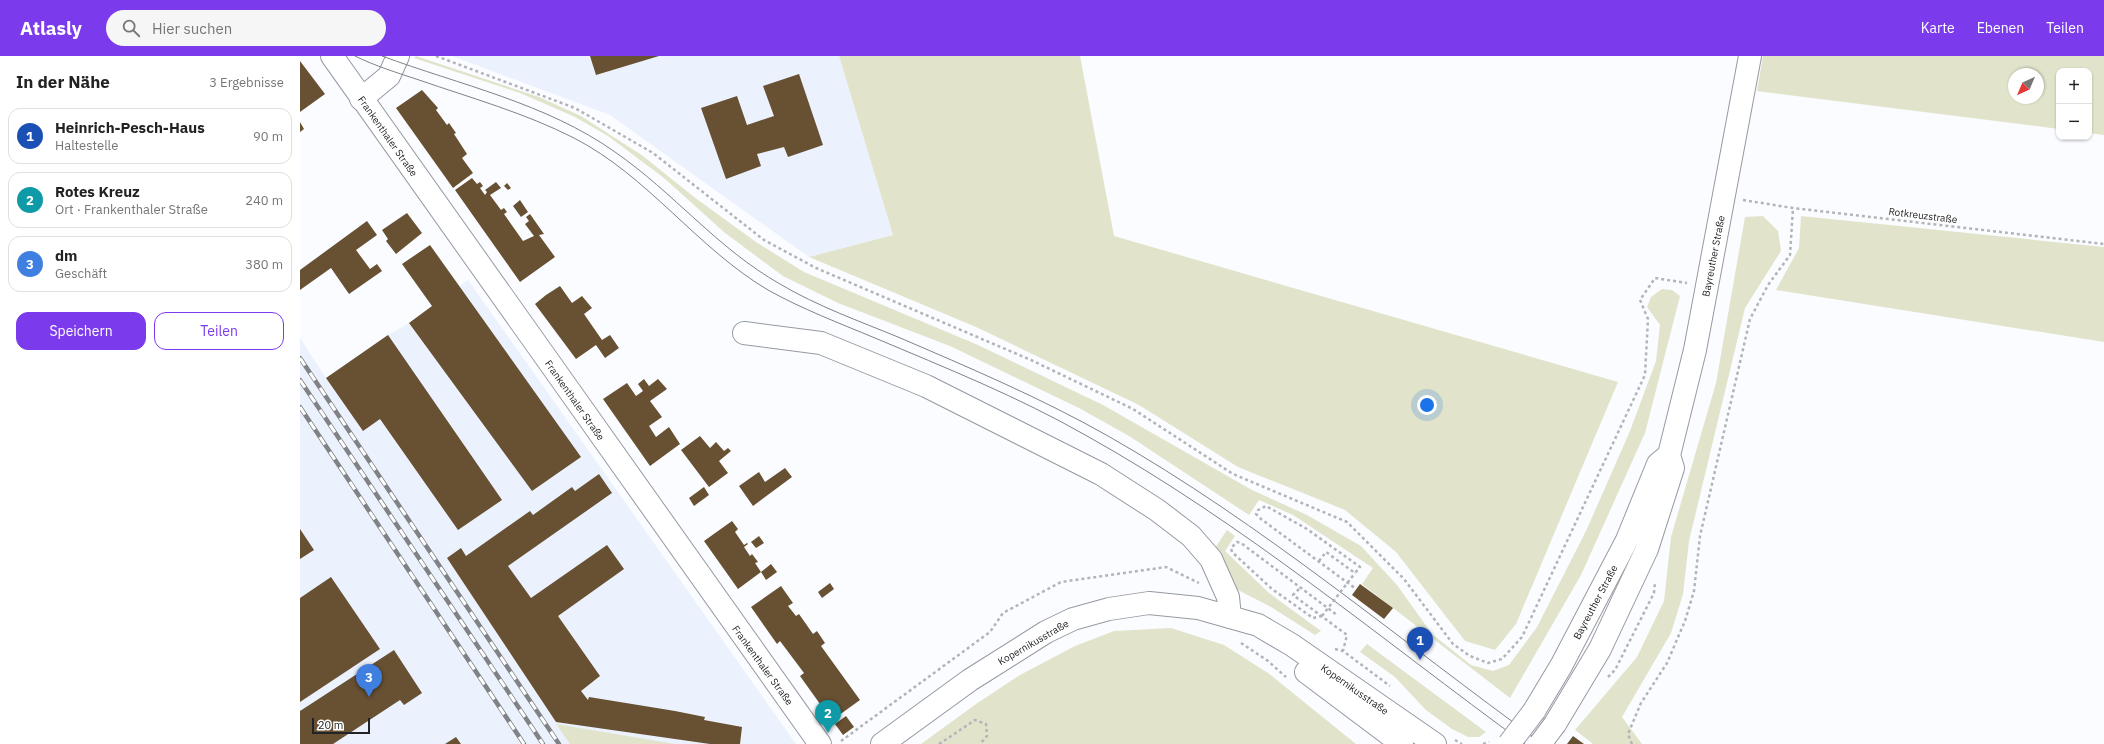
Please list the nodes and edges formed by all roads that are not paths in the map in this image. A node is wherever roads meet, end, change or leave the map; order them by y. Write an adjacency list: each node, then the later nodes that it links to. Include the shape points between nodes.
1 (332, 56): 4 (street, Frankenthaler Straße)
2 (398, 56): 4 (street, via 389,76)
3 (1750, 56): 6 (street, Bayreuther Straße, via 1700,285 1696,350)
4 (361, 99): 9 (street, Frankenthaler Straße)
5 (744, 333): 7 (street, via 821,343 926,386 1102,474 1191,536 1211,560 1228,597)
6 (1669, 455): 12 (street, Bayreuther Straße, bridge, via 1658,464 1627,540 1564,660 1534,711); 13 (street, Bayreuther Straße, bridge, via 1673,468 1647,549 1600,649 1555,724)
7 (1230, 617): 8 (street, Kopernikusstraße); 10 (street, Kopernikusstraße, via 1198,608 1149,603 1109,608 1073,619 1020,647); 11 (street, Kopernikusstraße, via 1258,625 1292,645)
8 (1395, 740)
9 (820, 744)
10 (882, 744)
11 (1435, 744)
12 (1509, 744)
13 (1540, 744)

